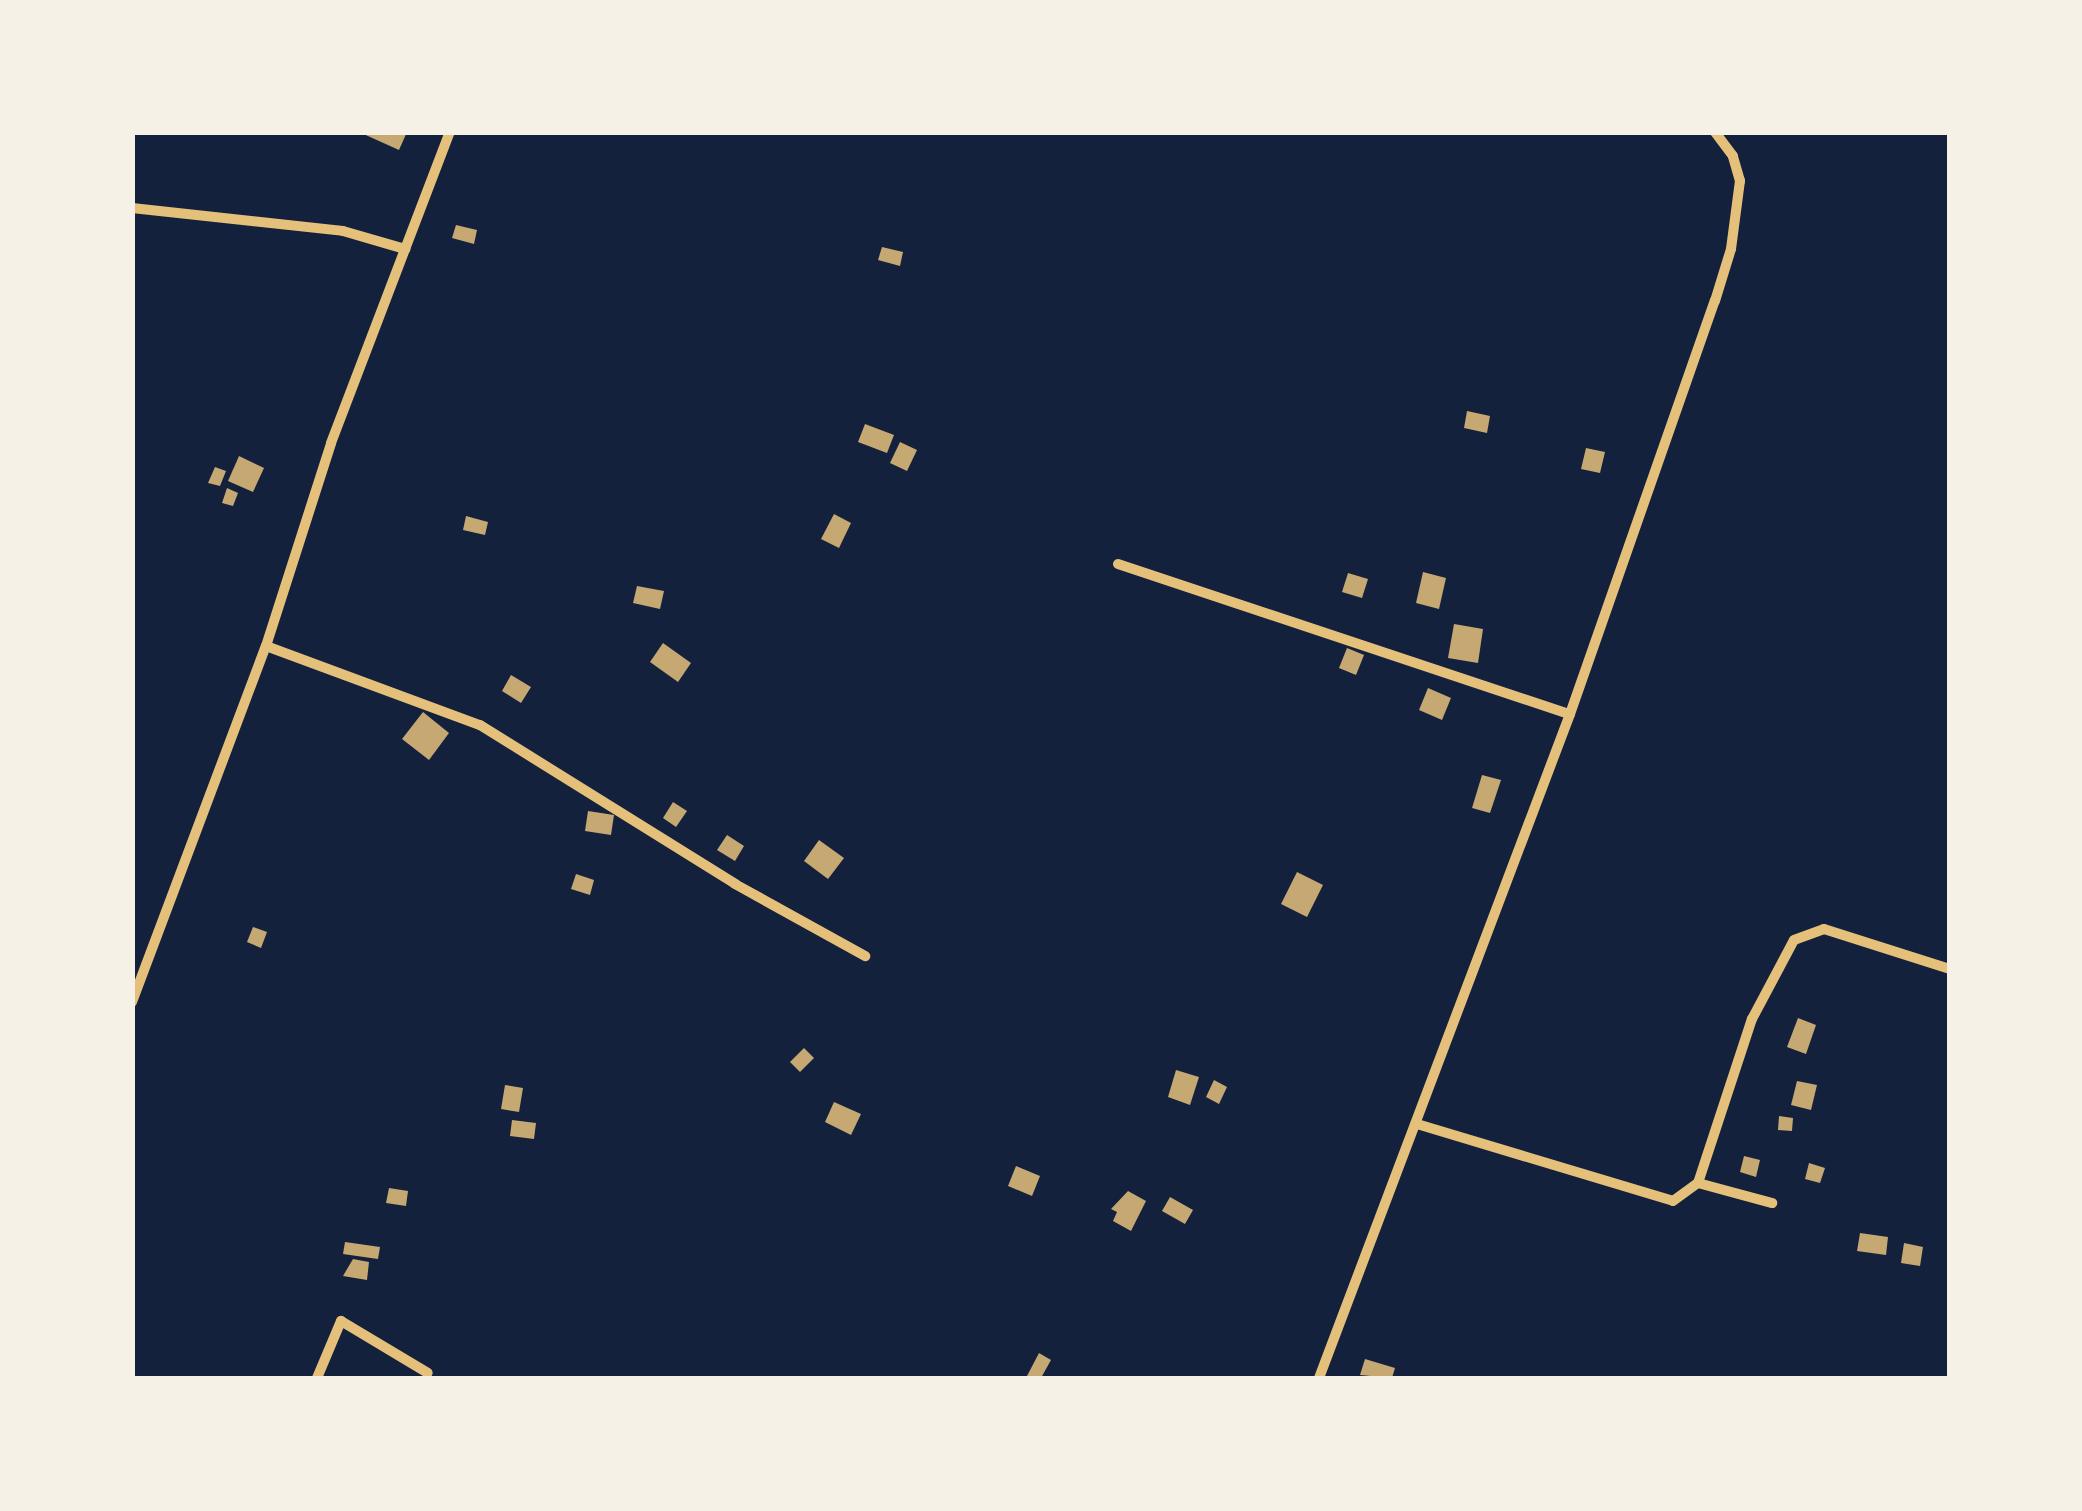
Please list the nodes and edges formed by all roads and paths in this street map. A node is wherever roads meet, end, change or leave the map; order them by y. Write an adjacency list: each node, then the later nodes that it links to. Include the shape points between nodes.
1 (450, 132): 4 (street)
2 (1715, 132): 7 (street, via 1734,156 1740,181 1732,249)
3 (132, 208): 4 (street, via 327,228)
4 (405, 249): 6 (street, via 331,444)
5 (1118, 564): 7 (street)
6 (266, 646): 8 (street, via 480,725); 10 (street)
7 (1570, 714): 11 (street)
8 (865, 956)
9 (1950, 969): 12 (street, via 1824,929 1794,940 1752,1019)
10 (132, 1002)
11 (1417, 1124): 12 (street, via 1651,1200 1682,1198); 16 (street)
12 (1698, 1183): 13 (street)
13 (1772, 1202)
14 (428, 1373): 15 (street, via 341,1322)
15 (317, 1378)
16 (1319, 1378)

